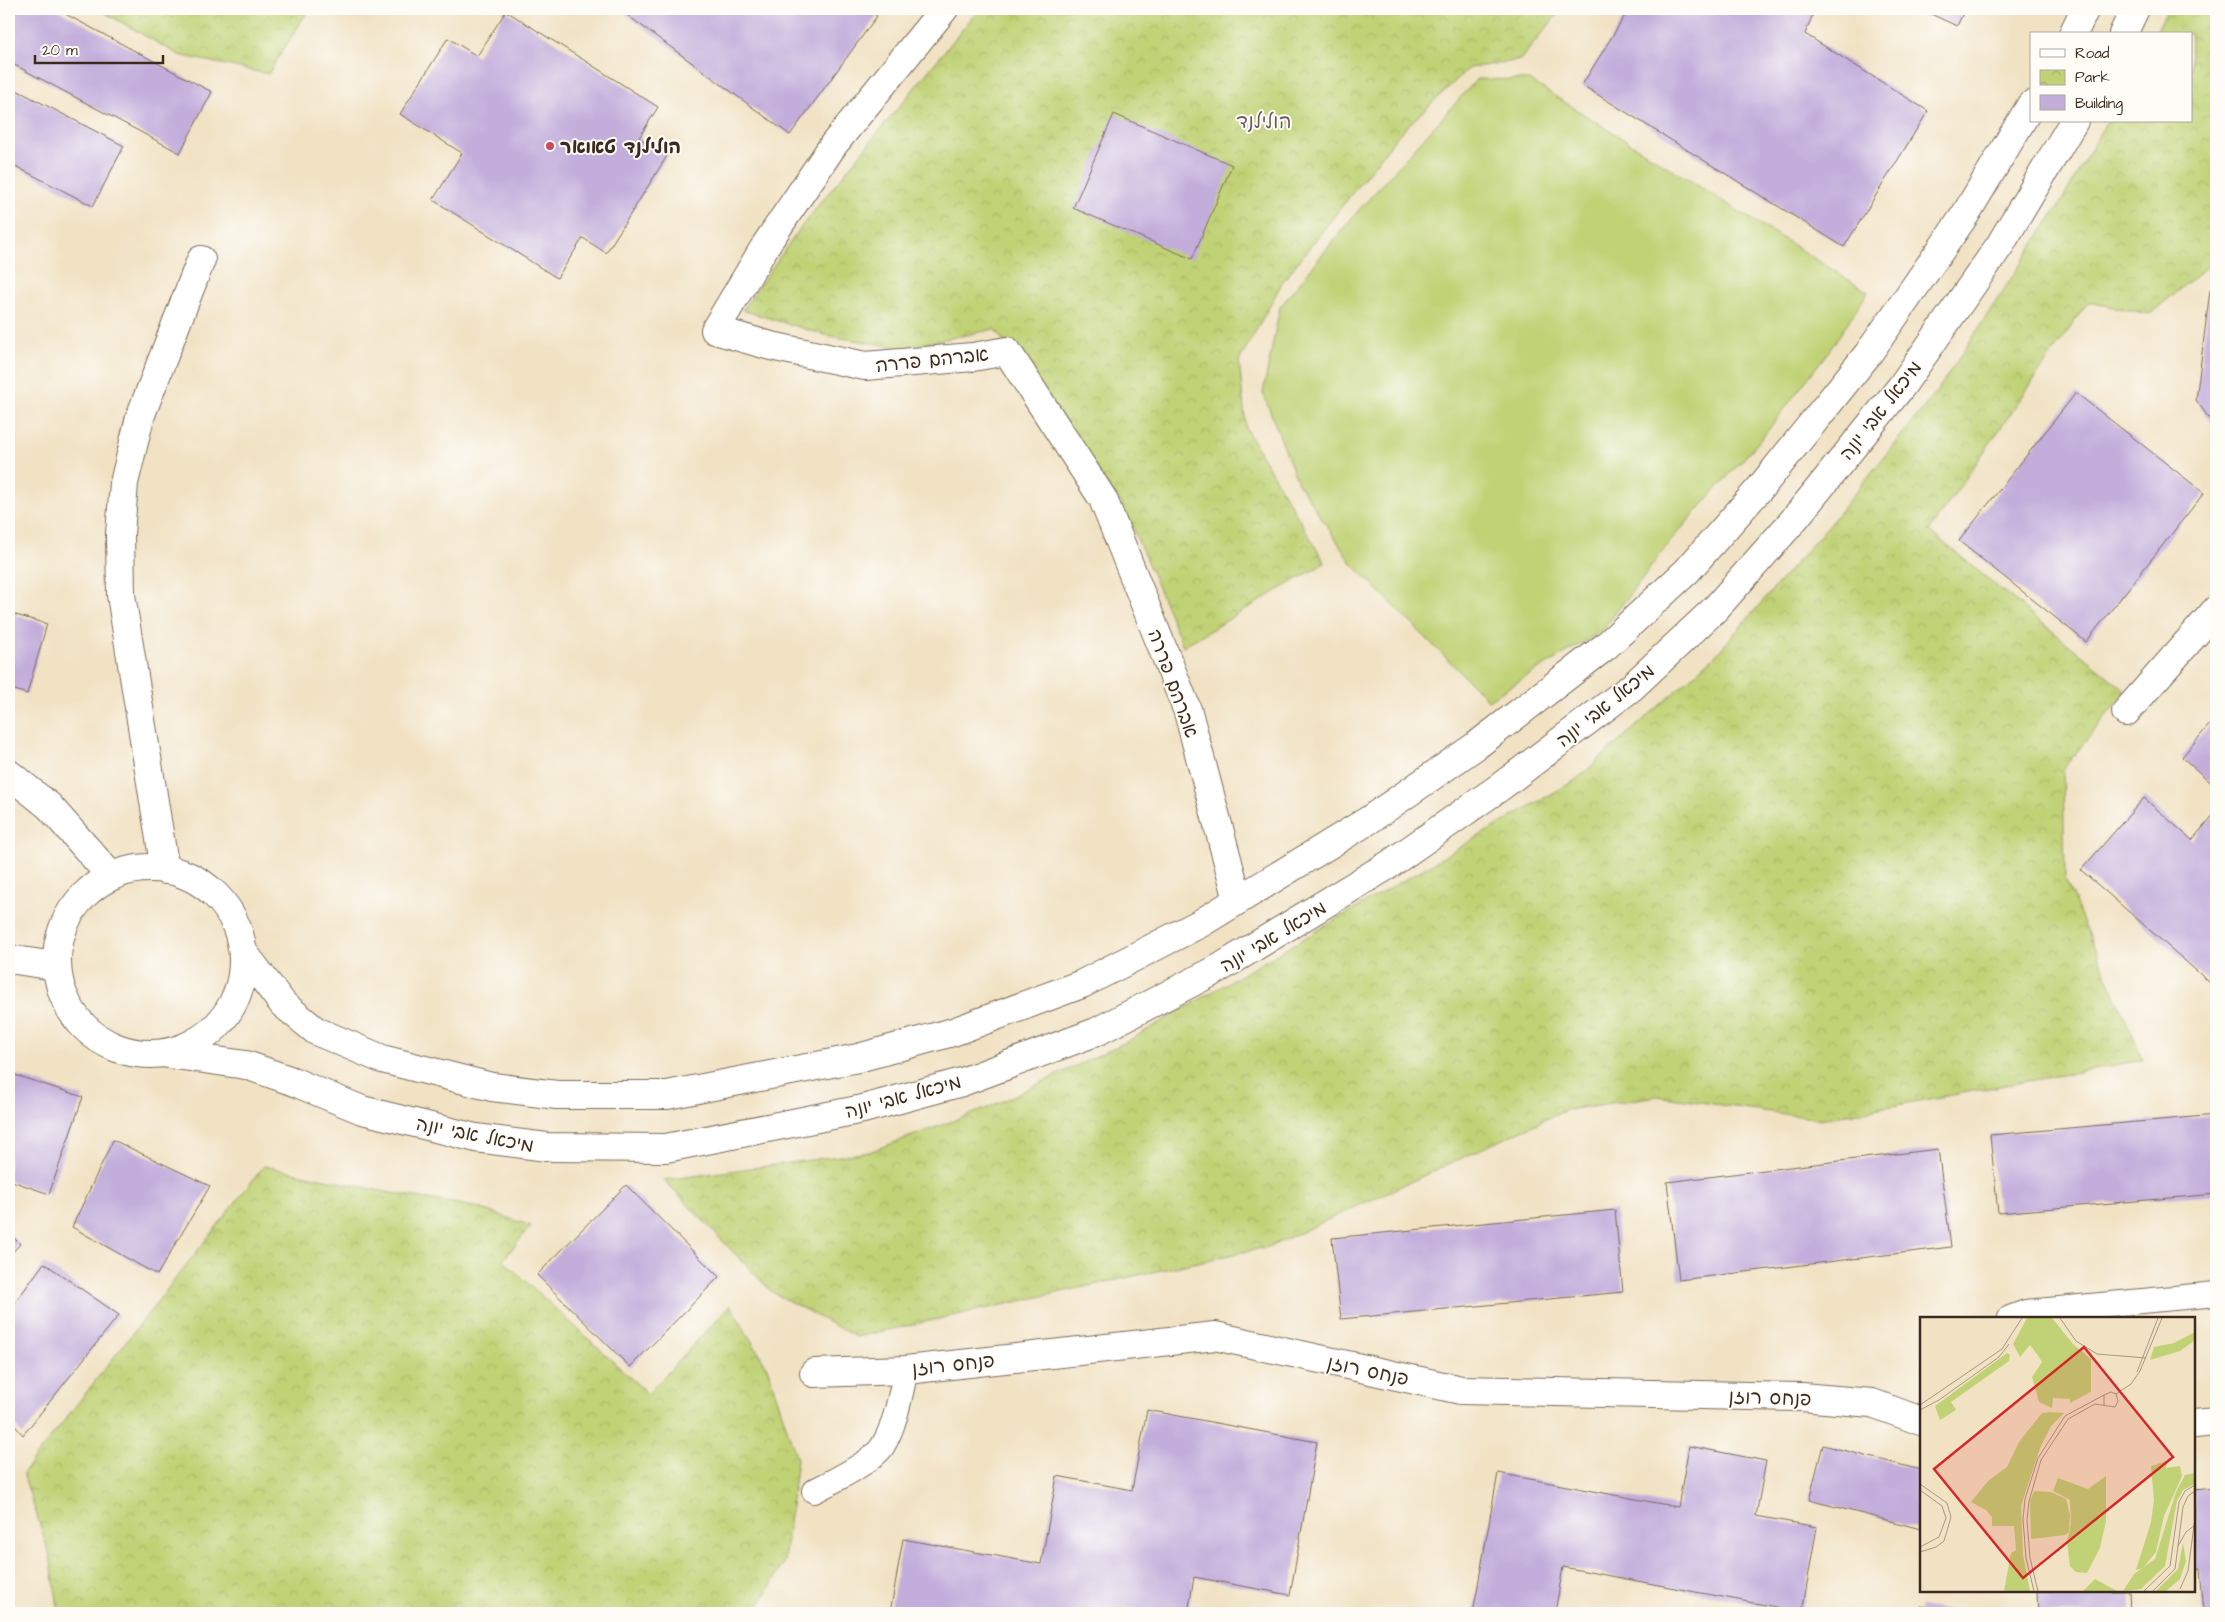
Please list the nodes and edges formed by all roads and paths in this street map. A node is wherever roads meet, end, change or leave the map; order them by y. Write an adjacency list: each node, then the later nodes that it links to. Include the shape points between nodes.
1 (944, 9): 12 (street, אברהם פררה, via 834,144 767,243 715,330 865,366 1007,351 1103,499 1188,712)
2 (2135, 9): 3 (street)
3 (2124, 32)
4 (2030, 107): 12 (street, via 1965,215 1868,354 1761,487 1687,571 1606,646 1477,744 1369,820)
5 (2073, 122): 16 (street, מיכאל אבי יונה, via 2000,245 1901,386 1792,522 1729,594 1639,680 1500,787 1390,864 1218,969 1096,1032 962,1082 872,1106 666,1148 547,1147 476,1138 362,1110 246,1065)
6 (201, 260): 10 (street, via 140,417 124,482 120,534 120,595)
7 (2216, 610): 8 (street)
8 (2126, 712)
9 (9, 774): 11 (street, via 49,806)
10 (165, 870): 11 (street, via 155,867); 13 (street, via 187,875 215,893 235,921)
11 (110, 875): 15 (street, via 83,894 64,921)
12 (1238, 900): 13 (street, via 1201,923 1082,984 953,1032 858,1058 668,1095 548,1094 492,1087 382,1059 316,1031 283,1004)
13 (244, 953): 16 (street, via 242,986 228,1015 199,1042)
14 (9, 959): 15 (street)
15 (55, 966): 16 (street, via 63,998 81,1026 104,1044 135,1055)
16 (168, 1054)
17 (2216, 1294): 18 (lane, via 2026,1312)
18 (2013, 1317)
19 (906, 1370): 20 (street, פנחס רוזן); 21 (street, פנחס רוזן, via 1215,1336 1461,1390 1802,1397 1872,1403); 24 (lane, via 896,1417 881,1448 850,1472)
20 (814, 1373)
21 (1920, 1421)
22 (2216, 1422): 23 (street)
23 (2195, 1424)
24 (814, 1491)

